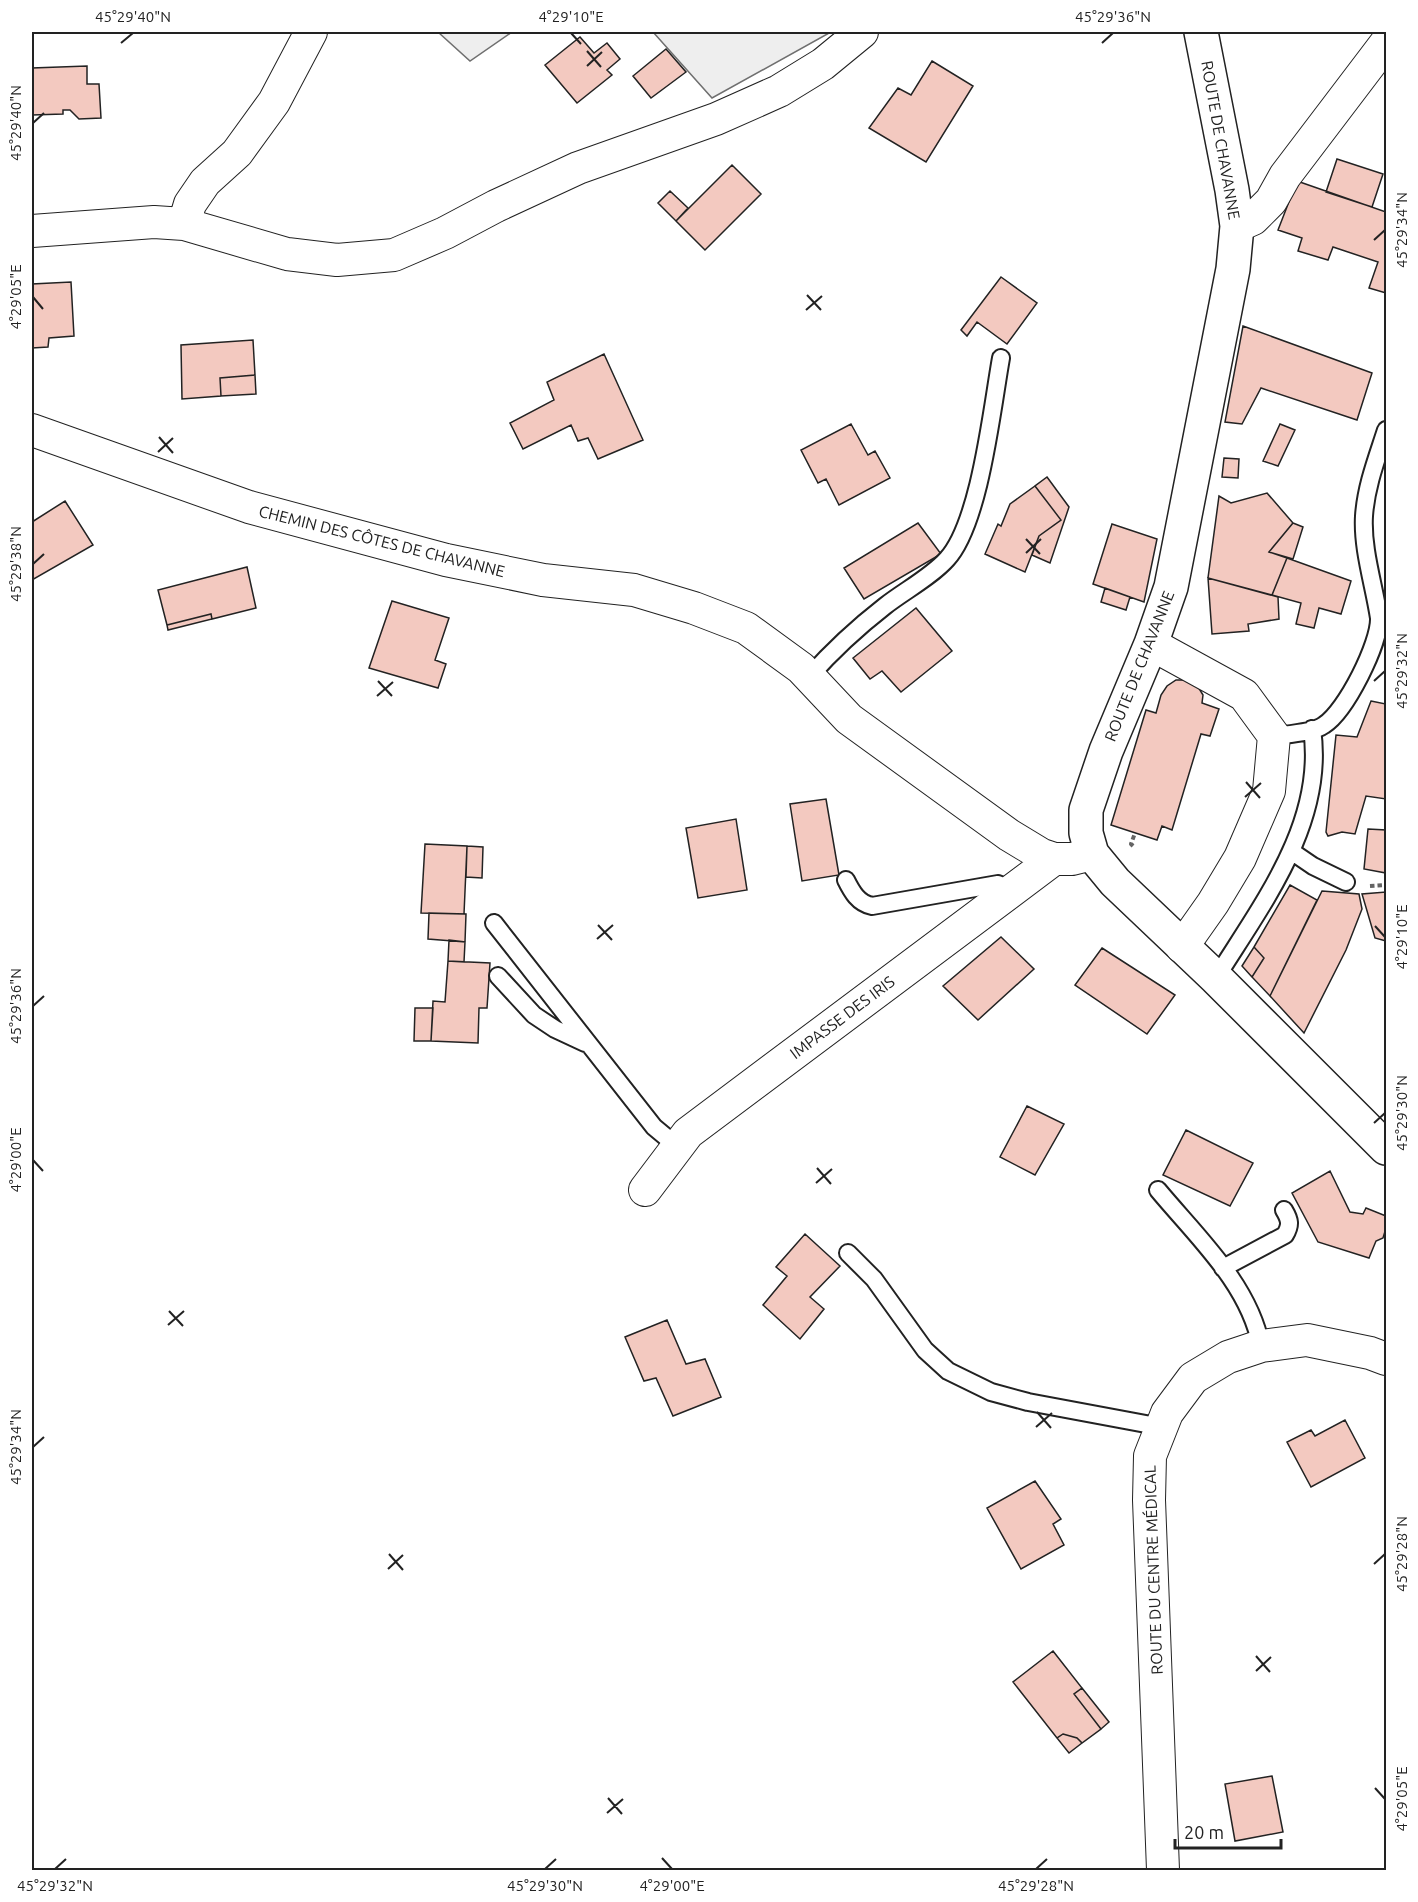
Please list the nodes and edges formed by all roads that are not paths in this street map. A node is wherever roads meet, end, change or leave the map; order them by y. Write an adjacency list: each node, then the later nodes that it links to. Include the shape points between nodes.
1 (311, 32): 5 (street, via 274,102 237,153 205,182 190,204)
2 (862, 32): 5 (street, via 823,64 779,91 716,119 578,168 394,255 337,260 287,254)
3 (1201, 32): 6 (main road, ROUTE DE CHAVANNE)
4 (1386, 43): 6 (street, via 1285,176 1271,201 1253,219)
5 (184, 224): 7 (street, via 154,222)
6 (1237, 226): 11 (main road, ROUTE DE CHAVANNE, via 1233,269 1171,587)
7 (32, 231)
8 (1001, 358): 12 (lane, via 975,496 954,550 946,561 833,651)
9 (32, 430): 12 (street, CHEMIN DES CÔTES DE CHAVANNE, via 249,507 446,560 543,580 634,590 694,608 746,628)
10 (1386, 430): 13 (lane, via 1369,480 1364,517 1379,629 1353,690 1338,713 1323,727)
11 (1151, 644): 14 (street, via 1244,695); 16 (main road, ROUTE DE CHAVANNE, via 1086,810 1086,833)
12 (808, 677): 17 (street, CHEMIN DES CÔTES DE CHAVANNE, via 849,718 1009,835)
13 (1312, 729): 14 (lane); 15 (lane, via 1312,785 1302,828)
14 (1274, 736): 22 (street, via 1269,791 1240,858)
15 (1290, 851): 19 (lane); 24 (lane)
16 (1092, 854): 17 (street); 22 (main road, ROUTE DE CHAVANNE, via 1114,882)
17 (1054, 859): 20 (street, IMPASSE DES IRIS)
18 (846, 880): 20 (lane, via 863,904 872,906 998,884)
19 (1346, 882)
20 (1011, 891): 26 (street, IMPASSE DES IRIS, via 698,1126)
21 (494, 923): 25 (lane)
22 (1182, 947): 24 (main road, ROUTE DE CHAVANNE)
23 (498, 976): 25 (lane, via 534,1015)
24 (1216, 978): 27 (main road, ROUTE DE CHAVANNE)
25 (589, 1044): 26 (lane, via 654,1127)
26 (678, 1147): 28 (street, IMPASSE DES IRIS)
27 (1386, 1148)
28 (645, 1190)
29 (1158, 1190): 32 (lane)
30 (1284, 1210): 32 (lane, via 1290,1227 1286,1235)
31 (848, 1253): 35 (lane, via 874,1279 925,1350 948,1371 1009,1397)
32 (1223, 1268): 33 (lane, via 1243,1297)
33 (1261, 1346): 34 (street, ROUTE DU CENTRE MÉDICAL, via 1307,1340); 35 (street, ROUTE DU CENTRE MÉDICAL, via 1228,1357 1193,1378 1167,1413)
34 (1386, 1359)
35 (1162, 1427): 36 (street, ROUTE DU CENTRE MÉDICAL, via 1150,1456 1149,1500)
36 (1163, 1870)

